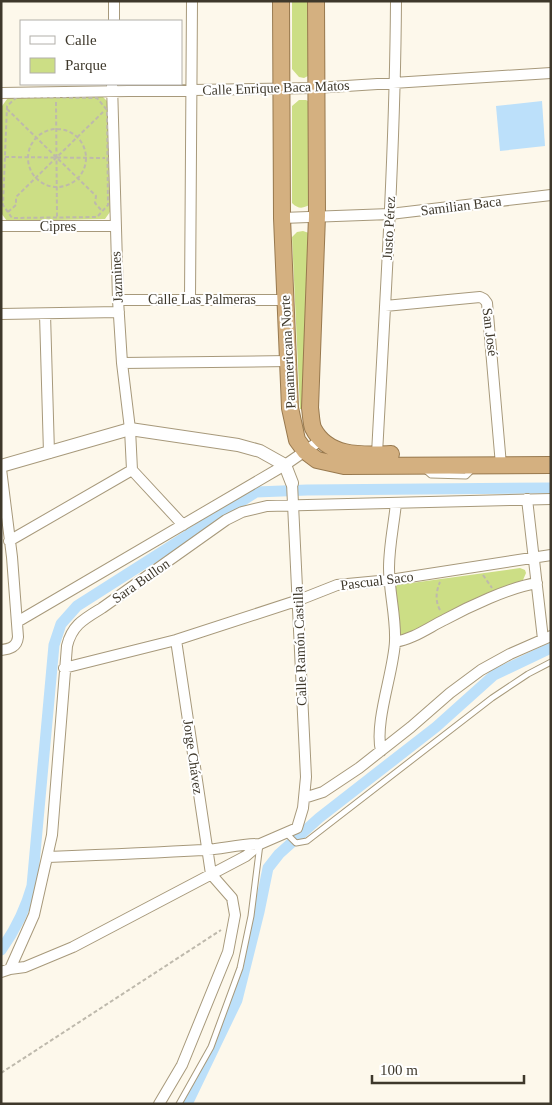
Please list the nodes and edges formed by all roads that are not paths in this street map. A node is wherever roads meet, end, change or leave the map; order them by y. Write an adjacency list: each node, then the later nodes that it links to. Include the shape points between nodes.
1 (114, 1): 6 (street)
2 (192, 1): 11 (street)
3 (281, 1): 12 (highway, Panamericana Norte)
4 (316, 1): 10 (highway, Panamericana Norte)
5 (396, 1): 8 (street, Justo Pérez)
6 (114, 20)
7 (551, 73): 8 (street, Calle Enrique Baca Matos)
8 (396, 83): 10 (street, Calle Enrique Baca Matos); 15 (street, Justo Pérez)
9 (112, 88): 11 (street, Calle Enrique Baca Matos); 13 (street, Calle Enrique Baca Matos); 19 (street, Jazmines)
10 (315, 88): 12 (street, Calle Enrique Baca Matos); 16 (highway, Panamericana Norte)
11 (190, 90): 12 (street, Calle Enrique Baca Matos); 20 (street)
12 (281, 90): 17 (highway, Panamericana Norte)
13 (1, 93)
14 (551, 195): 15 (street, Samilian Baca)
15 (390, 214): 16 (street, Samilian Baca); 23 (street, Justo Pérez)
16 (317, 216): 17 (street, Samilian Baca); 30 (highway, Panamericana Norte, via 310,408 312,426)
17 (282, 218): 22 (highway, Panamericana Norte)
18 (1, 226): 19 (street, Cipres)
19 (115, 226): 21 (street, Jazmines)
20 (190, 299): 21 (street, Calle Las Palmeras); 22 (street, Calle Las Palmeras)
21 (118, 300): 24 (street, Jazmines)
22 (286, 300): 27 (highway, Panamericana Norte)
23 (385, 306): 33 (street, Justo Pérez); 35 (street, San José, via 484,299 489,308)
24 (119, 312): 26 (street); 28 (street, Jazmines)
25 (1, 314): 26 (street)
26 (45, 314): 32 (street)
27 (289, 361): 28 (street); 31 (highway, Panamericana Norte, via 293,426)
28 (122, 363): 29 (street, Jazmines)
29 (130, 429): 32 (street); 36 (street, via 249,447); 39 (street, Jazmines)
30 (321, 440): 31 (street); 33 (highway, via 344,453)
31 (305, 451): 35 (highway, via 317,460 344,466 476,465); 36 (street)
32 (49, 453): 38 (street)
33 (377, 454): 35 (highway)
34 (551, 454): 35 (highway)
35 (501, 459): 37 (highway)
36 (285, 465): 40 (street, Calle Ramón Castilla); 45 (street)
37 (551, 465)
38 (1, 468): 46 (street)
39 (132, 470): 45 (street); 46 (street)
40 (292, 483): 43 (street, Calle Ramón Castilla)
41 (527, 499): 42 (street, Sara Bullon); 44 (street, Sara Bullon); 48 (street)
42 (551, 499)
43 (294, 503): 44 (street, Sara Bullon); 51 (street, Calle Ramón Castilla); 58 (street, Sara Bullon, via 242,512 226,520 80,621 68,640)
44 (396, 503): 49 (street)
45 (183, 525): 52 (street)
46 (9, 541): 52 (street)
47 (551, 555): 48 (street, Pascual Saco)
48 (533, 558): 49 (street, Pascual Saco); 50 (street)
49 (390, 580): 51 (street, Pascual Saco, via 337,585); 55 (street)
50 (537, 583): 53 (street); 55 (street, via 502,594)
51 (299, 600): 54 (street, Pascual Saco); 60 (street, Calle Ramón Castilla, via 306,777)
52 (17, 622): 56 (street, via 18,640)
53 (547, 638): 59 (street, via 465,680)
54 (176, 640): 58 (street, Pascual Saco); 63 (street, Jorge Chávez)
55 (395, 642): 59 (street, via 381,724)
56 (5, 650)
57 (551, 662): 61 (lane, via 492,698 308,841 296,844)
58 (64, 668): 64 (street, Sara Bullon)
59 (382, 750): 60 (street, via 323,792)
60 (304, 798): 61 (street, Calle Ramón Castilla, via 297,828)
61 (289, 836): 62 (street)
62 (260, 844): 63 (street); 65 (street, via 246,856); 68 (lane, via 251,916 240,968 211,1047)
63 (207, 850): 64 (street); 65 (street, Jorge Chávez)
64 (48, 856): 66 (street, Sara Bullon, via 34,916)
65 (211, 874): 66 (street, via 73,947 25,967); 67 (street, via 232,898 235,915 228,952 182,1065)
66 (5, 970)
67 (159, 1104)
68 (179, 1104)

